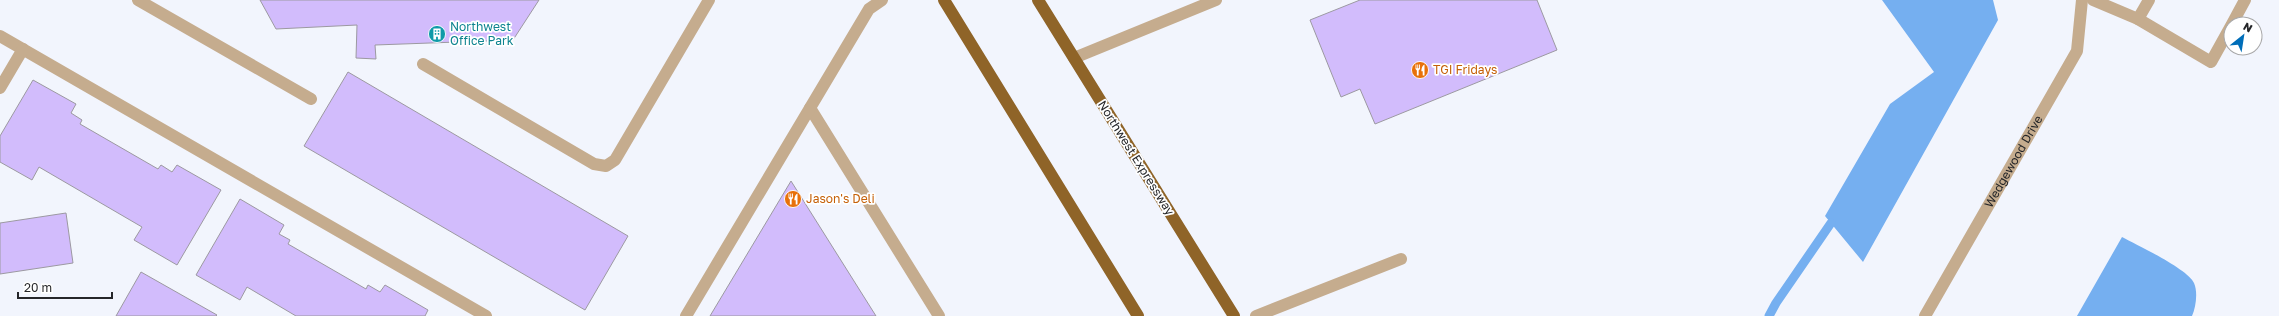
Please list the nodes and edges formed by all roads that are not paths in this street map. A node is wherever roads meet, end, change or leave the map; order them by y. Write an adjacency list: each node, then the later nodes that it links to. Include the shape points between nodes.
1 (138, 0): 19 (street)
2 (709, 0): 17 (street, via 615,160 606,166 594,164)
3 (882, 0): 20 (street, via 869,9)
4 (944, 0): 22 (highway)
5 (1038, 0): 16 (highway, Northwest Expressway)
6 (1216, 0): 16 (street)
7 (2082, 0): 28 (street, Wedgewood Drive, via 2077,51)
8 (2093, 0): 12 (street)
9 (2149, 0): 12 (street)
10 (2245, 0): 11 (street)
11 (2236, 16)
12 (2138, 19): 14 (street, via 2211,62)
13 (0, 36): 15 (street)
14 (2223, 40)
15 (23, 49): 18 (street); 23 (street)
16 (1074, 58): 26 (highway, Northwest Expressway)
17 (423, 64)
18 (0, 88)
19 (311, 99)
20 (810, 108): 24 (street); 25 (street)
21 (1401, 259): 27 (street)
22 (1133, 313)
23 (486, 316)
24 (686, 316)
25 (939, 316)
26 (1234, 316)
27 (1256, 316)
28 (1925, 316)

